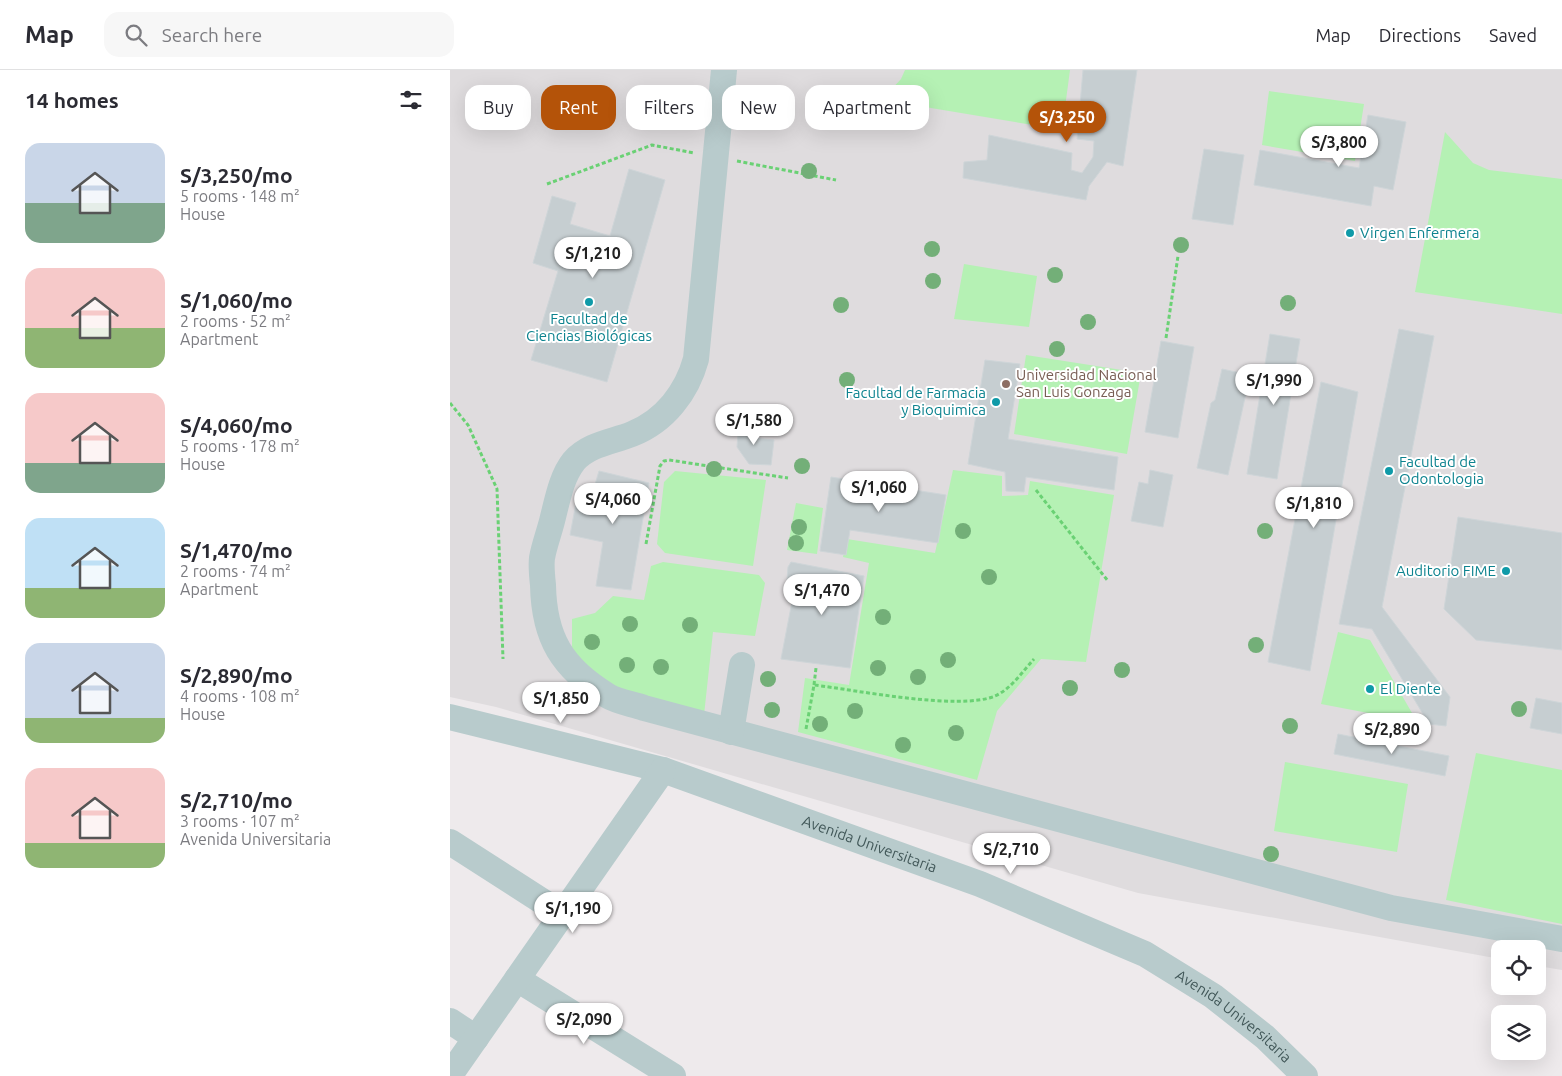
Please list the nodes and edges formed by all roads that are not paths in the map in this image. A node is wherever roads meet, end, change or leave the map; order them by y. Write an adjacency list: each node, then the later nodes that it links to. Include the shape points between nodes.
1 (724, 70): 4 (street, via 696,359 690,379 678,400 656,420 634,433 589,449 573,462 564,481 542,559 543,608 551,638 562,656 585,679 610,697)
2 (742, 665): 4 (street)
3 (450, 717): 5 (street, Avenida Universitaria)
4 (730, 732): 8 (street, via 1391,908)
5 (663, 770): 7 (street); 14 (street, Avenida Universitaria, via 980,884 1145,954 1220,1002 1266,1037)
6 (450, 842): 7 (street)
7 (562, 914): 9 (street)
8 (1562, 939)
9 (517, 978): 11 (street); 13 (street)
10 (450, 1021): 11 (street)
11 (476, 1038): 12 (street)
12 (450, 1075)
13 (673, 1076)
14 (1304, 1076)

